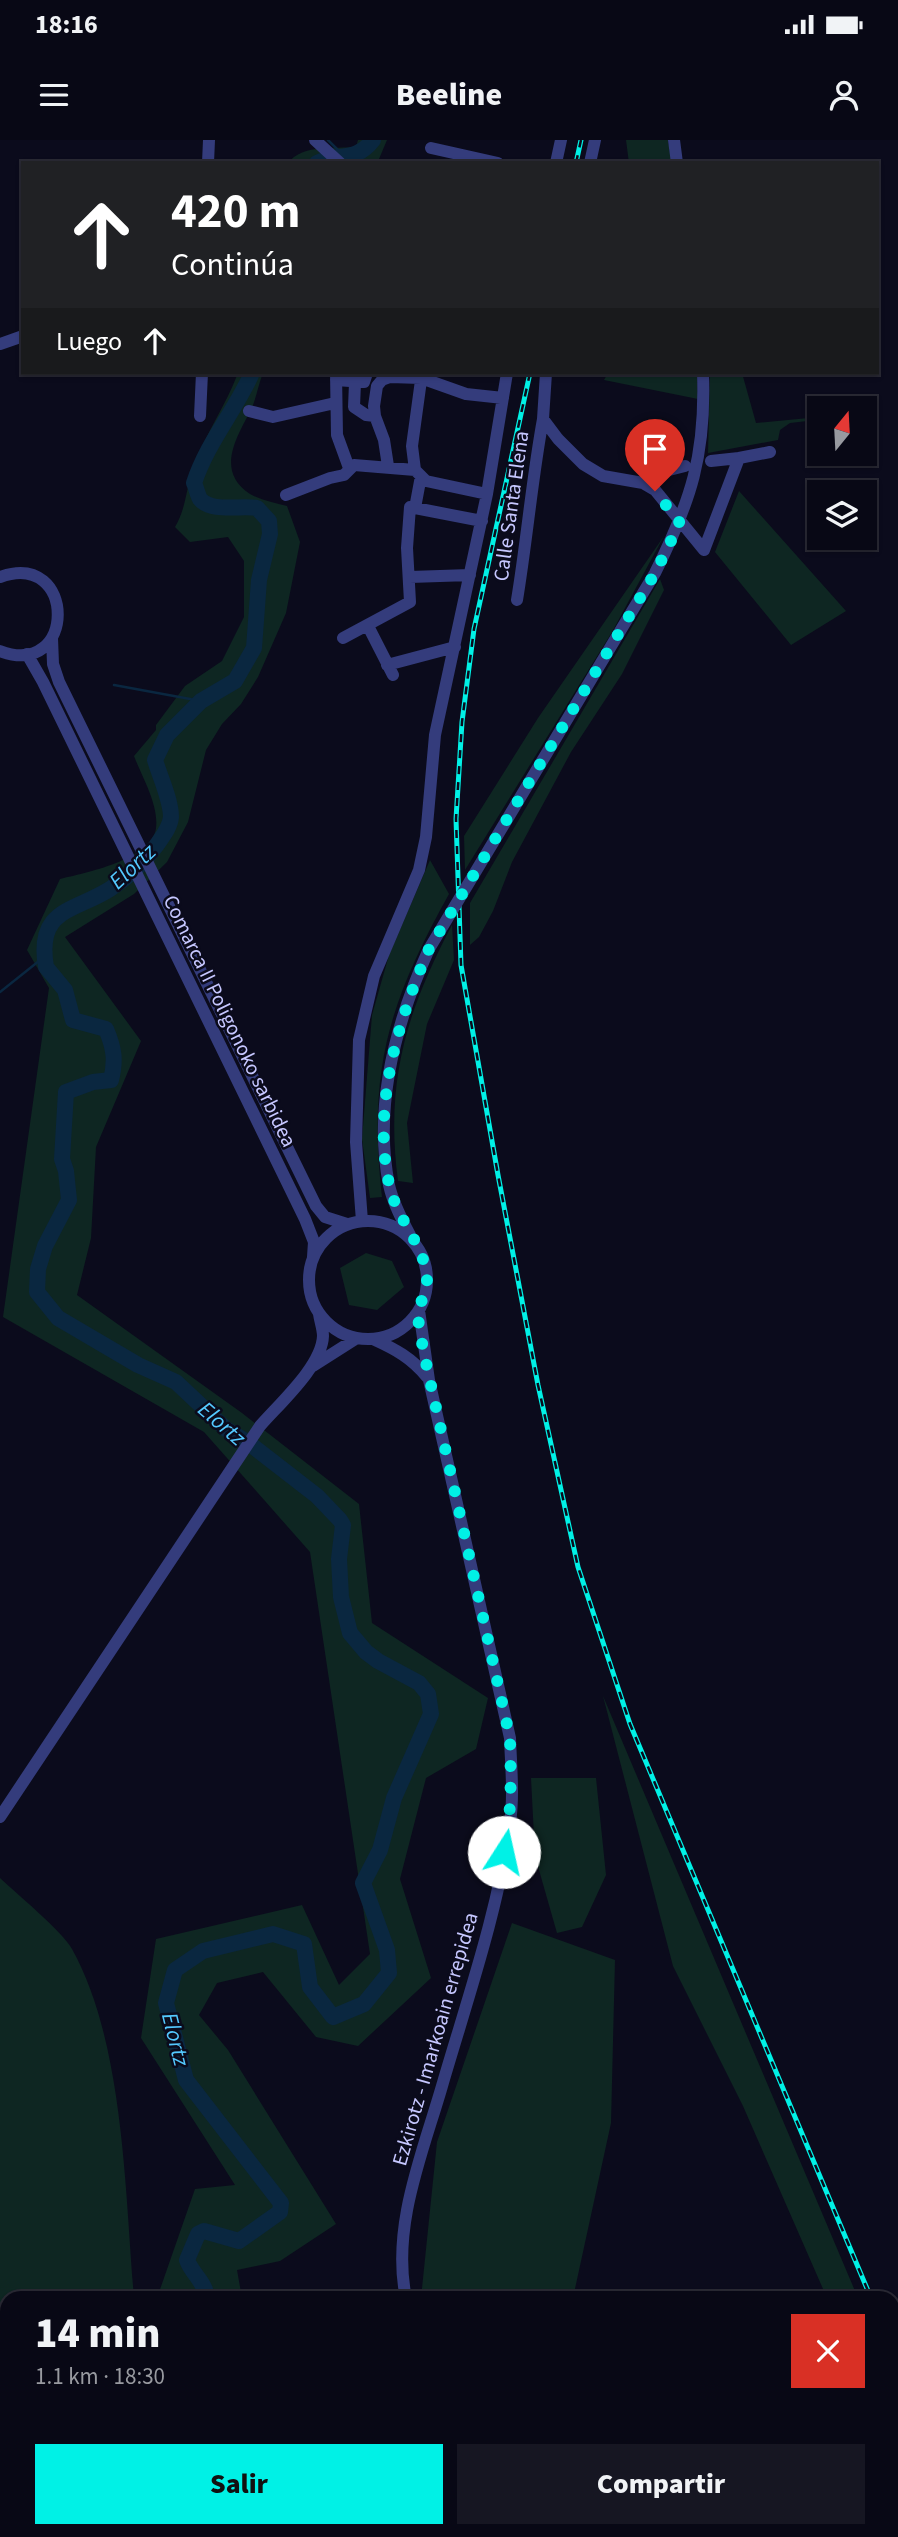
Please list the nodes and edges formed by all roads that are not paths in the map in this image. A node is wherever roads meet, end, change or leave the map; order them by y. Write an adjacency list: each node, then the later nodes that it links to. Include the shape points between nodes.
1 (209, 140): 7 (street)
2 (595, 140): 11 (street)
3 (674, 140): 12 (street)
4 (560, 141): 10 (street)
5 (318, 143): 8 (street)
6 (431, 144): 9 (street)
7 (208, 161)
8 (338, 161)
9 (491, 161)
10 (556, 161)
11 (590, 161)
12 (677, 161)
13 (21, 337): 14 (street)
14 (0, 344)
15 (202, 375): 27 (street)
16 (367, 375): 23 (street, via 364,382)
17 (391, 375): 22 (street); 28 (street, via 377,386)
18 (507, 375): 24 (street)
19 (546, 375): 29 (street, Calle Santa Elena)
20 (703, 375): 42 (street, via 699,459)
21 (336, 376): 23 (street); 25 (street)
22 (421, 376): 24 (street, via 466,394); 36 (street, via 412,446)
23 (355, 383): 28 (street, via 354,407)
24 (503, 398): 38 (street)
25 (335, 403): 26 (street, via 273,416); 35 (street, via 337,435)
26 (249, 411)
27 (200, 416)
28 (375, 416): 33 (street)
29 (543, 419): 37 (street, Calle Santa Elena, via 583,464 603,475); 46 (street, Calle Santa Elena)
30 (770, 452): 31 (street)
31 (739, 458): 32 (street); 42 (street, via 704,550)
32 (711, 461)
33 (388, 466): 35 (street); 36 (street)
34 (685, 466): 37 (street, via 653,474)
35 (349, 468): 39 (street, via 344,475)
36 (418, 473): 38 (street, via 426,481); 40 (street)
37 (643, 482): 42 (street)
38 (487, 494): 41 (street)
39 (286, 495)
40 (415, 508): 41 (street); 45 (street, via 410,507 407,548)
41 (482, 521): 43 (street)
42 (680, 523): 53 (street, bridge, via 649,584 429,949 405,1007 388,1079 385,1135)
43 (470, 575): 45 (street); 50 (street)
44 (0, 577): 48 (street, Comarca II Poligonoko sarbidea, via 28,574 50,588 60,613)
45 (410, 578): 47 (street, via 410,602)
46 (517, 600)
47 (368, 626): 49 (street); 50 (street, via 390,670)
48 (52, 638): 51 (street); 55 (street, Comarca II Poligonoko sarbidea, via 59,682 316,1206 326,1217)
49 (343, 639)
50 (454, 647): 54 (street, via 432,758 419,870 374,976 359,1040 356,1142)
51 (27, 654): 52 (street); 57 (street, Comarca II Poligonoko sarbidea, via 305,1219 314,1242)
52 (3, 656)
53 (390, 1188): 54 (street, via 387,1206); 56 (street)
54 (369, 1221): 55 (street); 56 (street, via 389,1224)
55 (347, 1224): 57 (street, via 327,1237)
56 (412, 1240): 58 (street, via 427,1274)
57 (313, 1257): 59 (street, via 309,1287)
58 (419, 1310): 61 (street, via 407,1325); 63 (street, Ezkirotz - Imarkoain errepidea)
59 (319, 1314): 60 (street, via 330,1326); 62 (street, via 323,1336)
60 (357, 1338): 61 (street); 62 (street)
61 (373, 1339): 63 (street, via 398,1350)
62 (310, 1368): 64 (street, via 260,1426)
63 (429, 1380): 65 (street, Ezkirotz - Imarkoain errepidea, via 510,1738 512,1786 510,1822 487,1928 403,2232)
64 (0, 1817)
65 (405, 2291)

